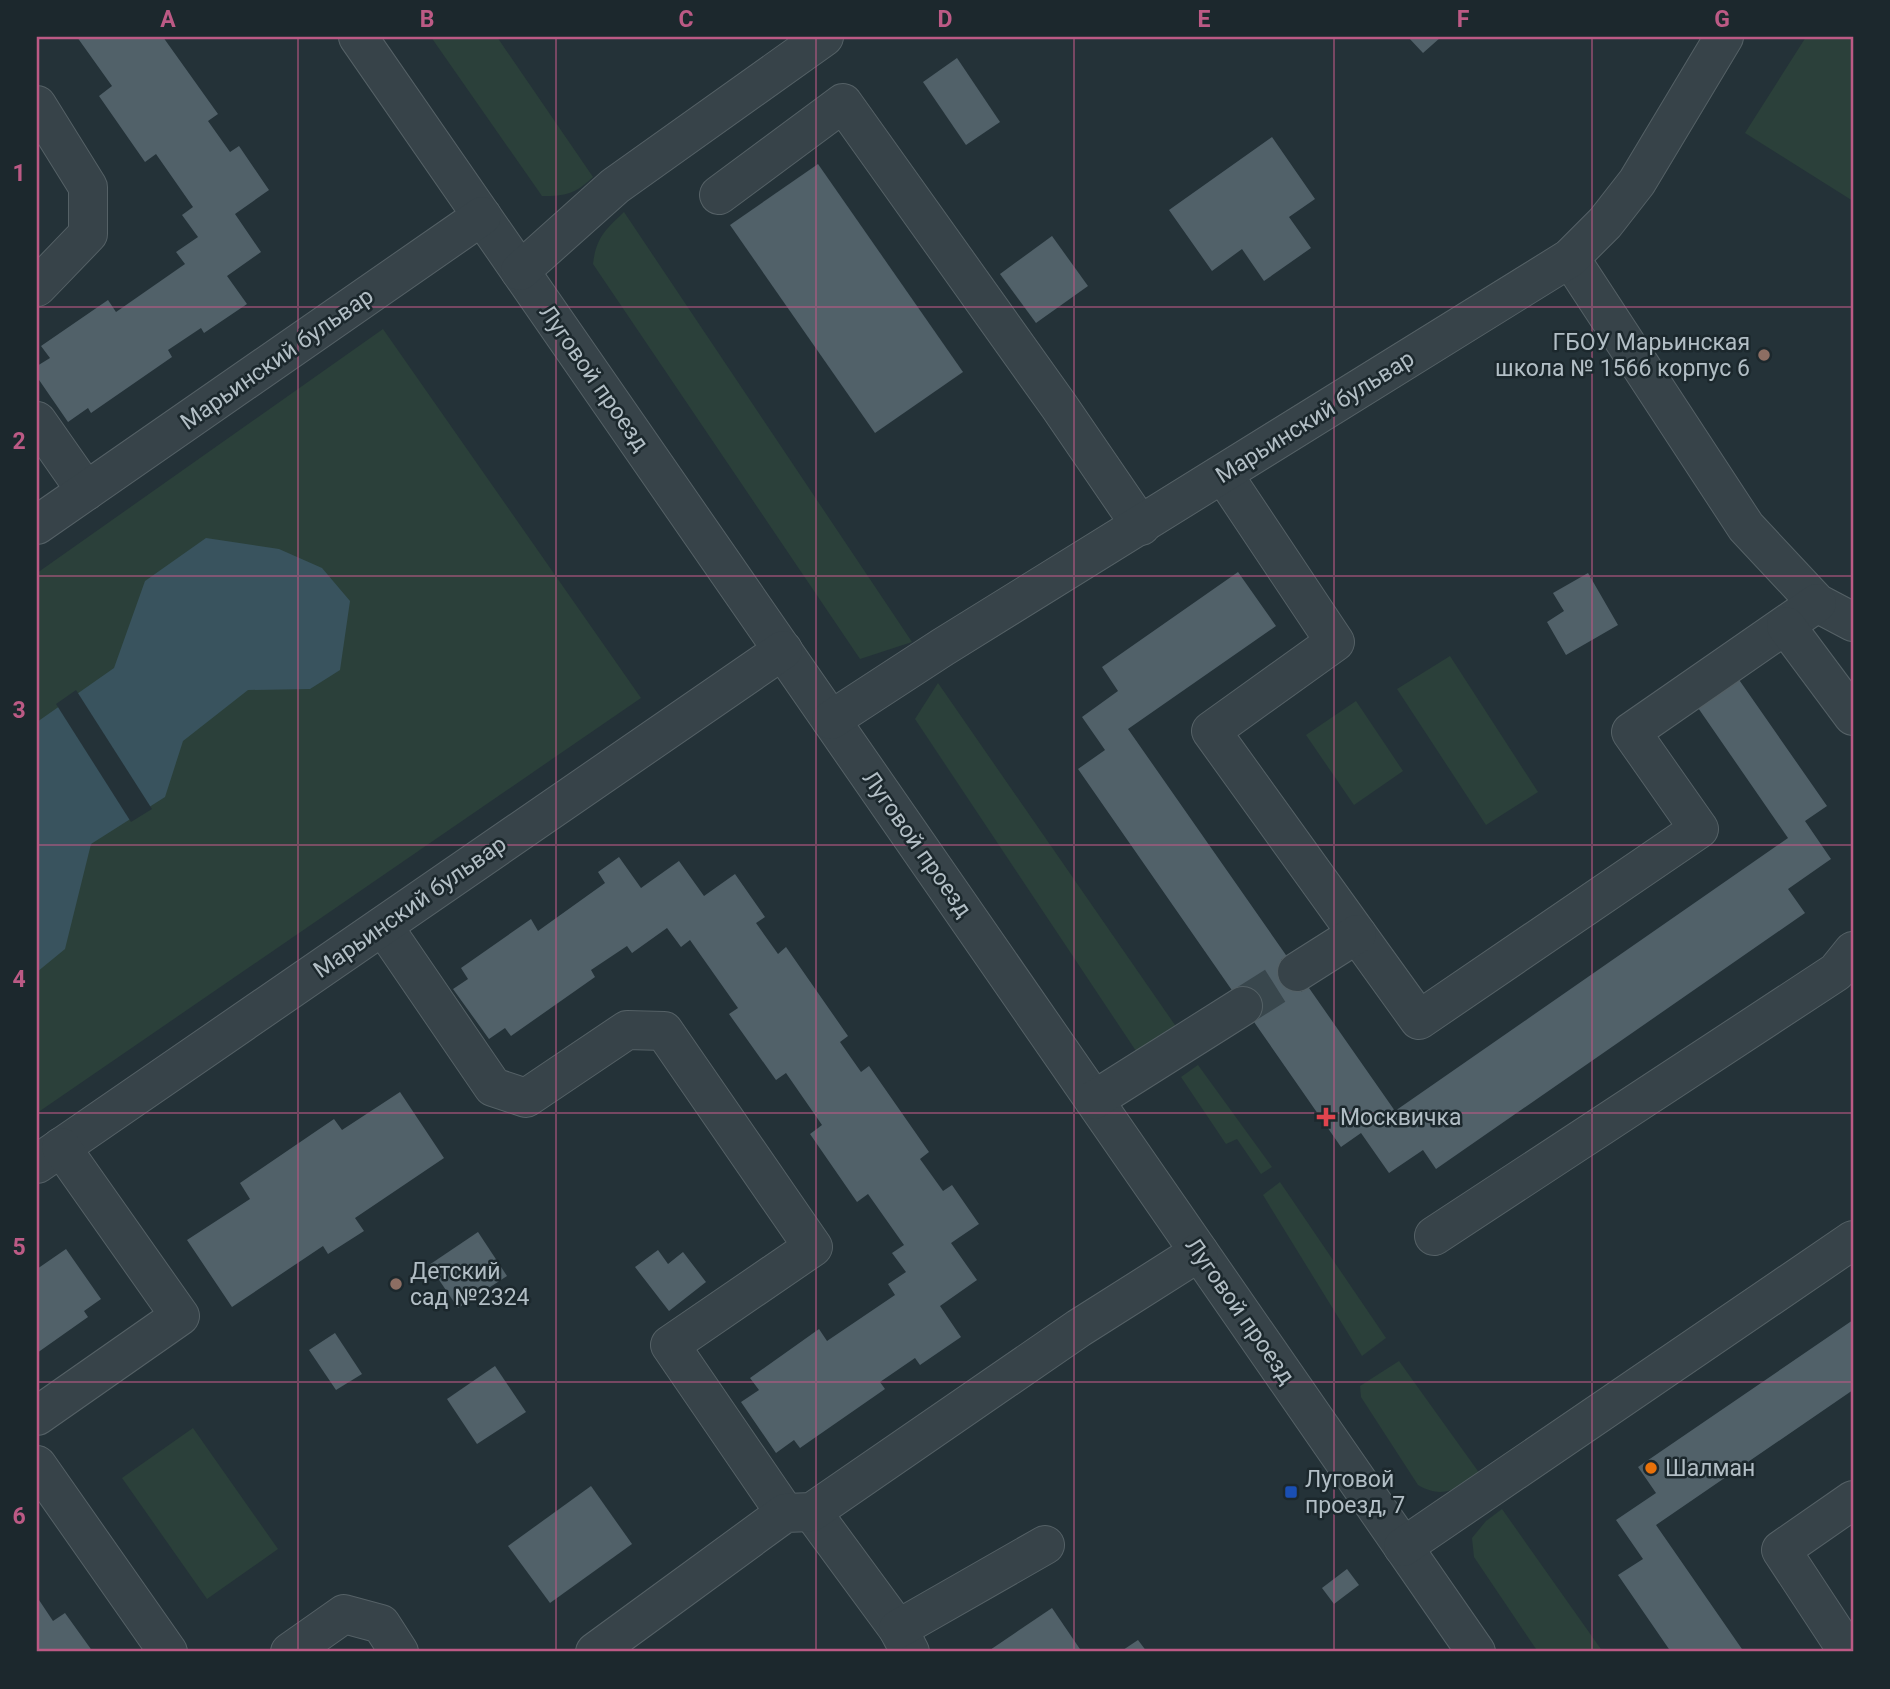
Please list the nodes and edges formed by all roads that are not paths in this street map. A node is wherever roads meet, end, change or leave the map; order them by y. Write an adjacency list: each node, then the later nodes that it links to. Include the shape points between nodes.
1 (358, 37): 6 (street, Луговой проезд)
2 (824, 37): 8 (street, via 615,186)
3 (1724, 37): 7 (street, Марьинский бульвар, via 1637,182)
4 (37, 105): 9 (street, via 88,187 88,234)
5 (719, 195): 14 (street, via 843,103)
6 (482, 216): 8 (street, Луговой проезд); 12 (street, Марьинский бульвар)
7 (1570, 258): 11 (street, Марьинский бульвар); 15 (street, via 1746,527)
8 (520, 271): 18 (street, Луговой проезд)
9 (37, 287)
10 (37, 421): 12 (street)
11 (1223, 474): 14 (street, Марьинский бульвар); 22 (street, via 1335,642 1211,731)
12 (86, 491): 13 (street, Марьинский бульвар)
13 (37, 525)
14 (1141, 526): 20 (street, Марьинский бульвар)
15 (1817, 603): 16 (street); 17 (street)
16 (1853, 622)
17 (1786, 626): 19 (street); 22 (street, via 1631,732 1699,829 1419,1020)
18 (783, 650): 20 (street, Луговой проезд); 21 (street, Марьинский бульвар)
19 (1853, 716)
20 (831, 720): 26 (street, Луговой проезд)
21 (383, 926): 27 (street, Марьинский бульвар, via 214,1059); 34 (street, via 493,1087 526,1098 627,1030 664,1031 813,1247 670,1345)
22 (1357, 934): 24 (street)
23 (1853, 951): 28 (street, via 1836,972)
24 (1297, 972)
25 (1243, 1006): 26 (street)
26 (1094, 1100): 30 (street, Луговой проезд)
27 (49, 1156): 31 (street, via 180,1316)
28 (1434, 1236)
29 (1853, 1240): 36 (street)
30 (1199, 1252): 34 (street); 36 (street, Луговой проезд)
31 (37, 1416)
32 (37, 1465): 38 (street)
33 (1853, 1500): 43 (street, via 1781,1550)
34 (798, 1512): 37 (street); 41 (street)
35 (1045, 1545): 37 (street)
36 (1403, 1547): 42 (street, Луговой проезд)
37 (904, 1640)
38 (168, 1652)
39 (290, 1652): 40 (street, via 344,1614 381,1624)
40 (399, 1652)
41 (595, 1652)
42 (1476, 1652)
43 (1849, 1652)

